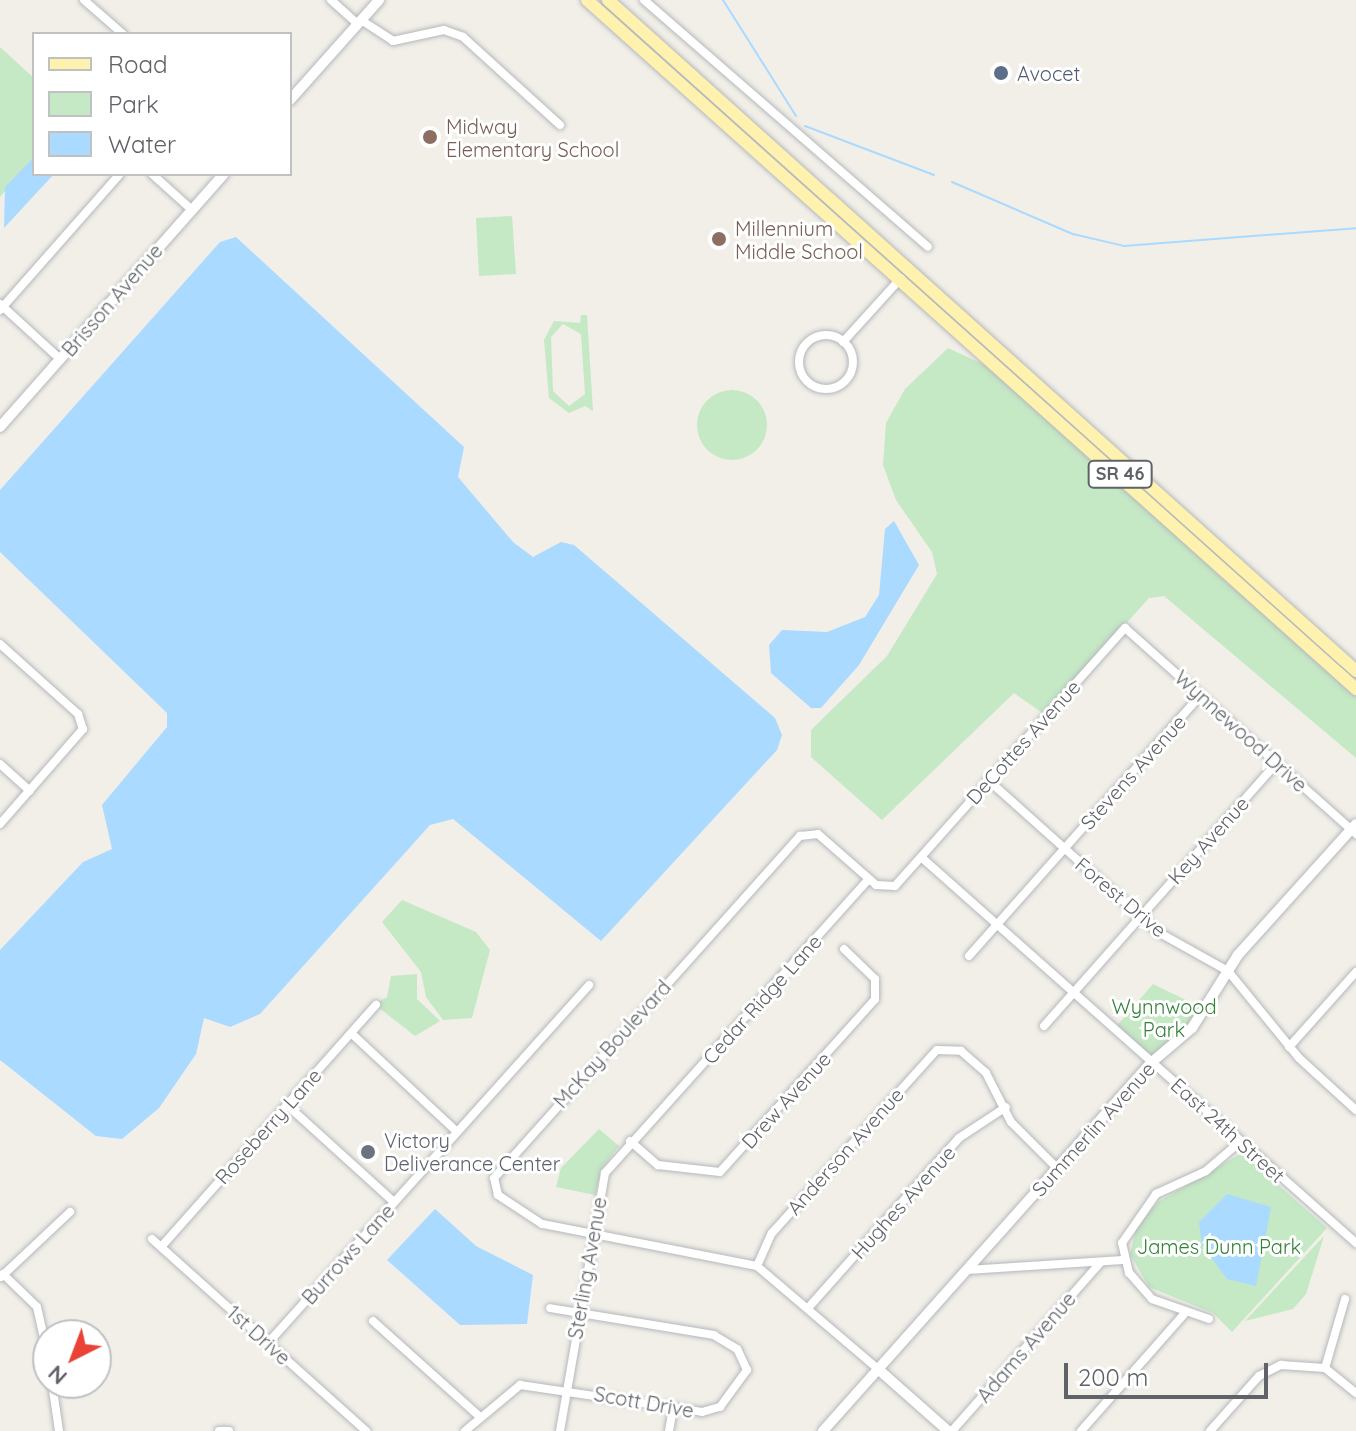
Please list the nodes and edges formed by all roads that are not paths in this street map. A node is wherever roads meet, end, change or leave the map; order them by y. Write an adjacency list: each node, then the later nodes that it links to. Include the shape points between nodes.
1 (84, 0): 8 (street)
2 (331, 0): 7 (street)
3 (379, 0): 7 (street)
4 (587, 0): 16 (main road, SR 46)
5 (608, 0): 23 (main road, SR 46)
6 (644, 0): 15 (street)
7 (359, 22): 9 (street); 10 (street, via 393,41 444,30 463,37)
8 (121, 32)
9 (292, 98)
10 (560, 125)
11 (118, 176): 17 (street)
12 (154, 176): 14 (street)
13 (222, 176): 14 (street, Brisson Avenue)
14 (192, 210): 19 (street, Brisson Avenue)
15 (928, 247)
16 (901, 277): 18 (street); 24 (main road, SR 46)
17 (1, 307): 19 (street)
18 (843, 342): 18 (street, via 824,336 806,345 799,364 808,382 828,389 846,380 853,361)
19 (60, 359): 20 (street, Brisson Avenue)
20 (0, 427)
21 (1125, 628): 25 (street, Wynnewood Drive); 28 (street, DeCottes Avenue)
22 (0, 644): 29 (street, via 83,722)
23 (1356, 671)
24 (1356, 689)
25 (1201, 695): 26 (street, Wynnewood Drive); 32 (street, Stevens Avenue)
26 (1277, 763): 31 (street, Wynnewood Drive); 35 (street, Key Avenue)
27 (0, 764): 29 (street)
28 (988, 780): 32 (street, Forest Drive); 33 (street, DeCottes Avenue)
29 (30, 791): 30 (street)
30 (0, 824)
31 (1354, 829): 39 (street, Summerlin Avenue)
32 (1063, 849): 35 (street, Forest Drive); 36 (street, Stevens Avenue)
33 (921, 857): 34 (street, via 889,888); 36 (street, East 24th Street)
34 (869, 879): 51 (street, Cedar Ridge Lane); 58 (street, McKay Boulevard, via 818,834 800,836 497,1172 494,1188 506,1202 542,1224)
35 (1140, 917): 39 (street, Forest Drive); 42 (street, Key Avenue)
36 (996, 925): 38 (street, Stevens Avenue); 42 (street, East 24th Street)
37 (844, 949): 53 (street, Drew Avenue, via 875,979 875,999 720,1172 658,1165)
38 (969, 956)
39 (1228, 971): 46 (street, Forest Drive); 47 (street, Summerlin Avenue, via 1192,1028)
40 (1356, 972): 46 (street)
41 (589, 985): 52 (street, Burrows Lane)
42 (1073, 993): 44 (street, Key Avenue); 47 (street, East 24th Street)
43 (376, 1005): 45 (street, Roseberry Lane)
44 (1044, 1026)
45 (351, 1033): 48 (street, Roseberry Lane); 52 (street)
46 (1289, 1047): 50 (street, Forest Drive)
47 (1152, 1062): 54 (street, East 24th Street); 55 (street, Summerlin Avenue)
48 (287, 1105): 56 (street); 61 (street, Roseberry Lane)
49 (1006, 1107): 55 (street, via 1020,1134); 64 (street, Anderson Avenue, via 986,1073 945,1047 931,1055 778,1226); 68 (street, Hughes Avenue, via 959,1138)
50 (1356, 1110)
51 (652, 1117): 53 (street, Sterling Avenue)
52 (457, 1132): 56 (street, Burrows Lane)
53 (630, 1141): 58 (street, Sterling Avenue, via 605,1173)
54 (1241, 1141): 60 (street, East 24th Street); 62 (street, via 1206,1171 1144,1205 1128,1226)
55 (1057, 1168): 65 (street, Summerlin Avenue)
56 (394, 1202): 75 (street, Burrows Lane)
57 (70, 1212): 66 (street)
58 (592, 1235): 64 (street, McKay Boulevard); 70 (street, Sterling Avenue)
59 (152, 1239): 61 (street, 1st Drive)
60 (1356, 1243)
61 (161, 1247): 75 (street, 1st Drive)
62 (1123, 1260): 63 (street); 71 (street, via 1140,1288)
63 (1100, 1263): 65 (street); 91 (street, Adams Avenue)
64 (757, 1266): 68 (street, McKay Boulevard)
65 (967, 1270): 77 (street, Summerlin Avenue)
66 (2, 1276): 72 (street, via 37,1307)
67 (1345, 1299): 76 (street)
68 (809, 1307): 77 (street, McKay Boulevard)
69 (550, 1308): 70 (street, Scott Drive)
70 (580, 1312): 78 (street, Sterling Avenue); 81 (street, Scott Drive, via 714,1335 746,1360 744,1380 720,1407)
71 (1184, 1314): 73 (street); 92 (street)
72 (40, 1319)
73 (1209, 1319)
74 (373, 1321): 82 (street)
75 (268, 1343): 86 (street, 1st Drive)
76 (1325, 1368): 79 (street); 93 (street, via 1295,1362 1271,1370)
77 (878, 1369): 90 (street, Summerlin Avenue); 91 (street)
78 (567, 1389): 81 (street, Scott Drive); 82 (street, Scott Drive, via 520,1385); 88 (street, Sterling Avenue)
79 (1356, 1393)
80 (54, 1399): 83 (street)
81 (673, 1408): 89 (street)
82 (479, 1416): 87 (street, Scott Drive)
83 (59, 1431)
84 (219, 1431): 85 (street)
85 (229, 1431)
86 (366, 1431)
87 (465, 1431)
88 (560, 1431)
89 (669, 1431)
90 (823, 1431)
91 (950, 1431)
92 (1081, 1431)
93 (1210, 1431)

